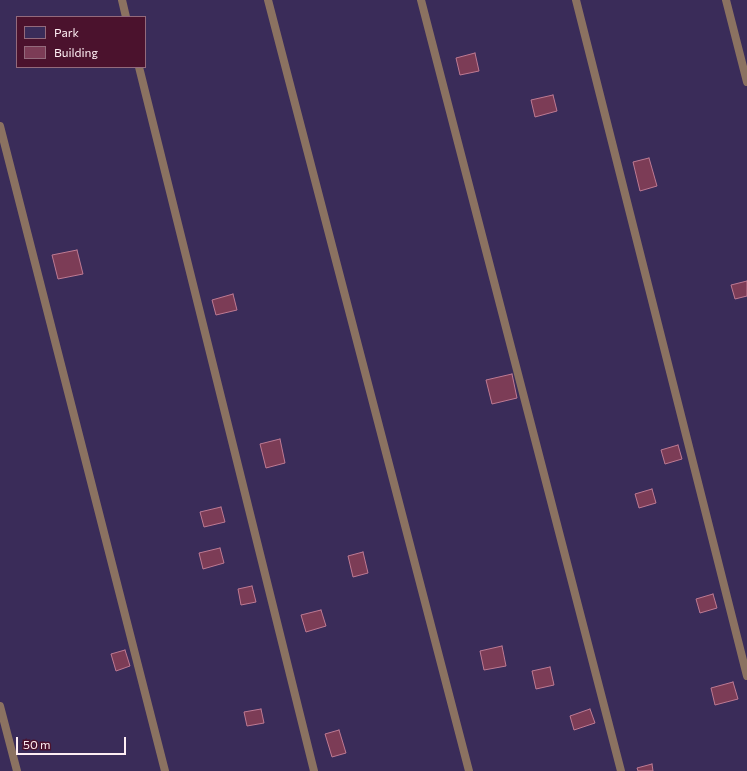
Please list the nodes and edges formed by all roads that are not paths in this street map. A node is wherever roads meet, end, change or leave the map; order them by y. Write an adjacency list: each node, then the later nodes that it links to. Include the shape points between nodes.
1 (122, 0): 6 (lane)
2 (268, 0): 15 (lane)
3 (421, 0): 16 (lane)
4 (576, 0): 10 (lane)
5 (726, 0): 8 (lane)
6 (126, 16)
7 (139, 68): 14 (lane)
8 (747, 82)
9 (0, 126): 13 (lane)
10 (747, 676)
11 (0, 706): 12 (lane)
12 (17, 771)
13 (165, 771)
14 (314, 771)
15 (469, 771)
16 (621, 771)

